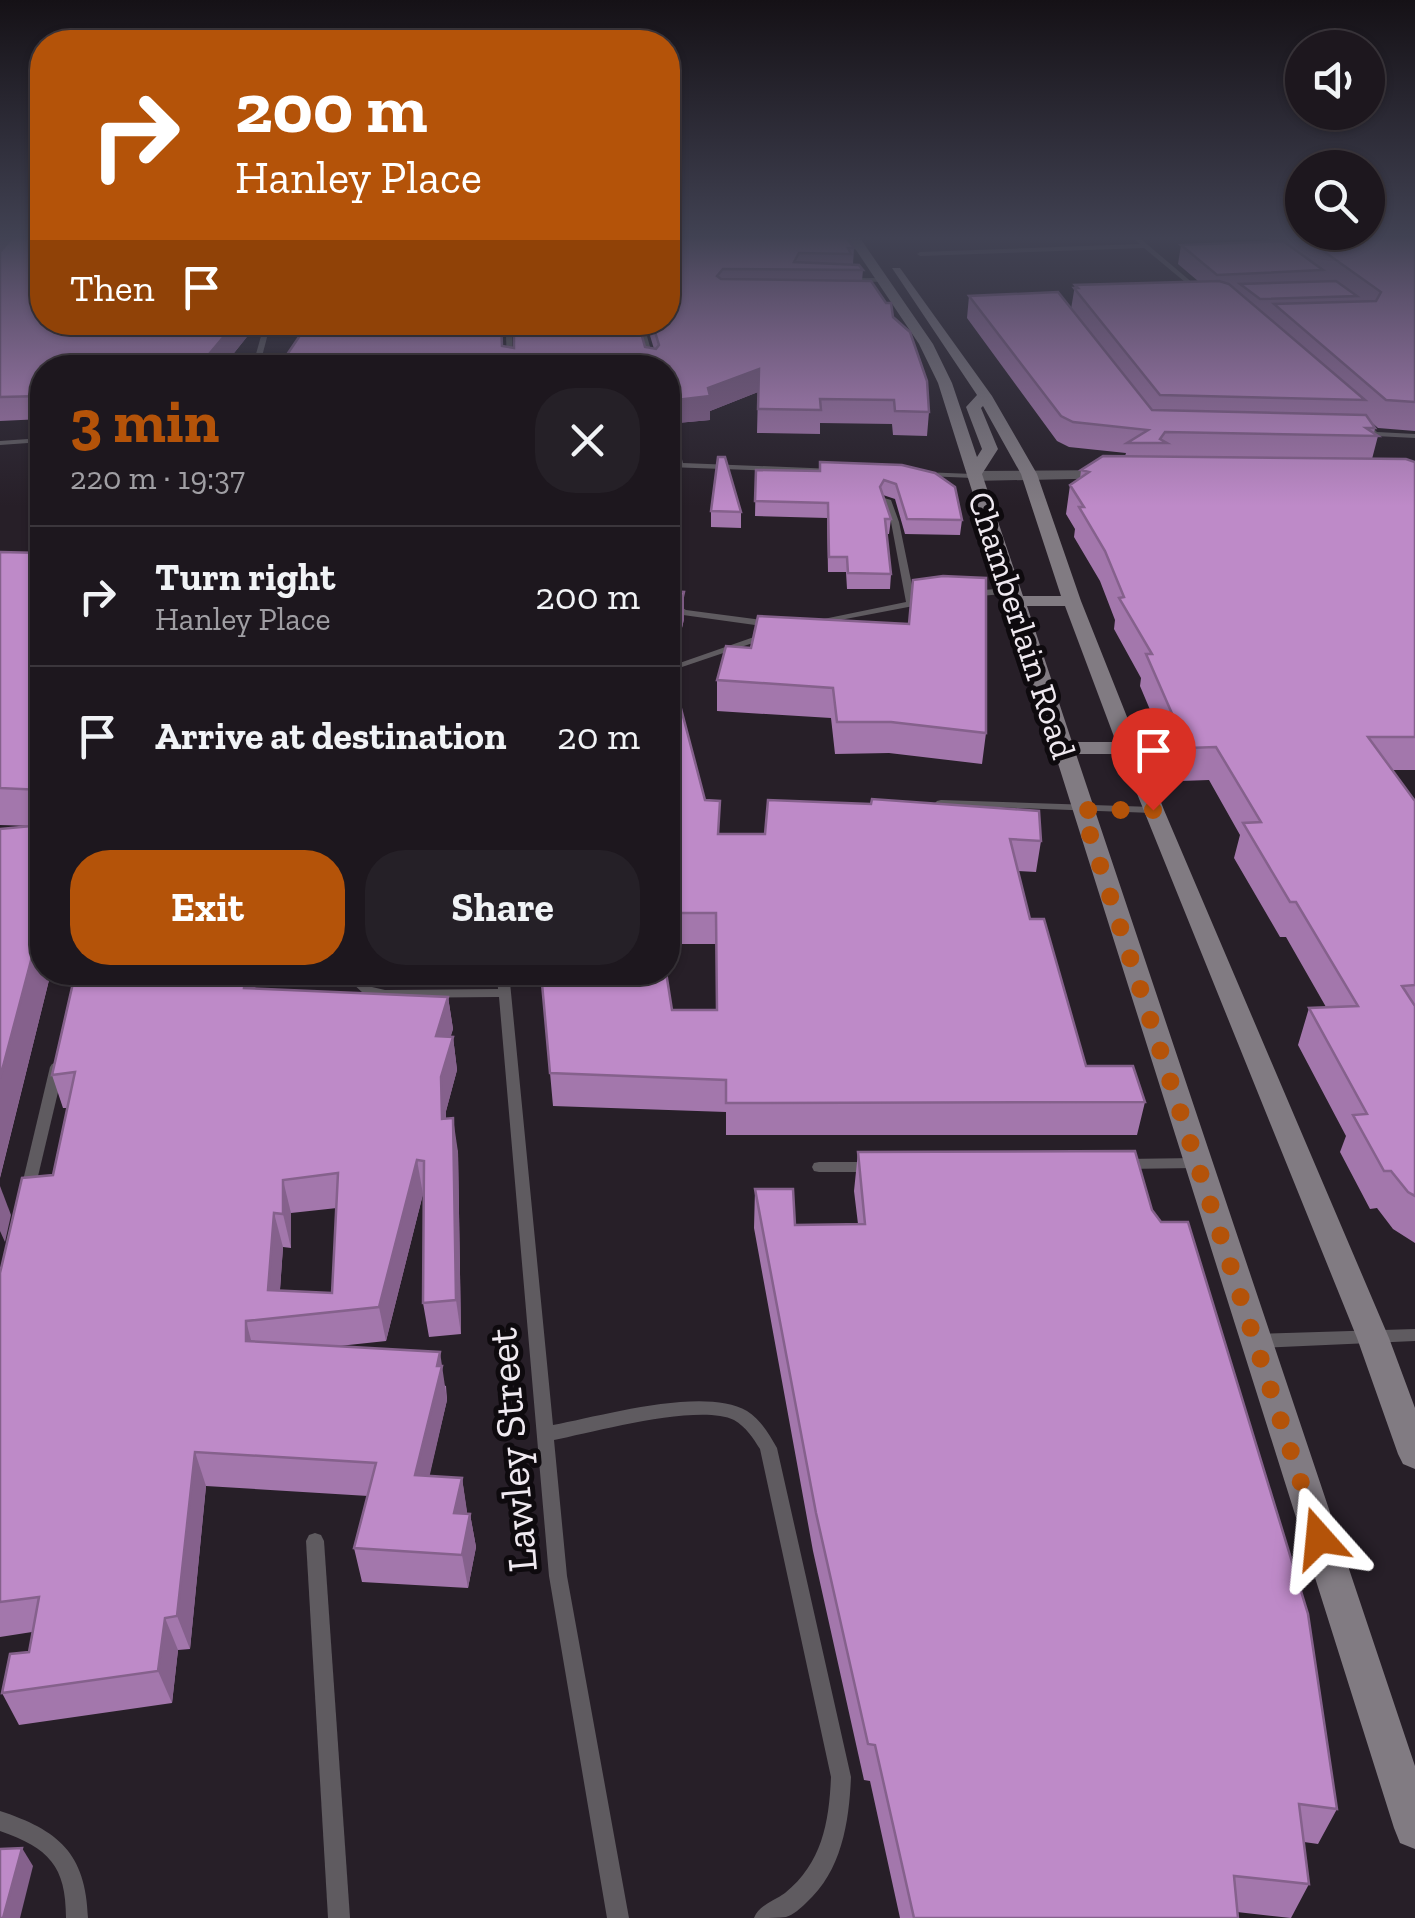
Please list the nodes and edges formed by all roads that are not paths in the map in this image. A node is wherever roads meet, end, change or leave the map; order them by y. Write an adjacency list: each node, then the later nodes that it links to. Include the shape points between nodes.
1 (915, 328): 3 (street, Chamberlain Road)
2 (936, 328): 4 (street, Chamberlain Road)
3 (945, 383): 4 (street); 15 (street, Chamberlain Road)
4 (980, 389): 14 (street, Chamberlain Road); 15 (street, via 973,407 990,450)
5 (1362, 422): 7 (lane)
6 (1357, 434): 7 (lane)
7 (1375, 434): 8 (lane)
8 (1415, 436)
9 (30, 441): 10 (lane)
10 (0, 443)
11 (680, 466): 12 (lane)
12 (856, 472)
13 (914, 474): 15 (lane)
14 (1029, 474): 15 (street); 16 (street); 21 (street, Chamberlain Road)
15 (973, 476): 19 (street, Chamberlain Road)
16 (1126, 476)
17 (887, 500): 22 (lane)
18 (962, 595): 19 (lane)
19 (1013, 596): 21 (street); 26 (street, Chamberlain Road)
20 (935, 599): 22 (lane)
21 (1072, 600): 27 (street, Chamberlain Road)
22 (911, 604): 24 (lane)
23 (680, 610): 25 (lane, via 780,628)
24 (797, 627)
25 (680, 665)
26 (1063, 748): 27 (street); 29 (street, Chamberlain Road)
27 (1128, 748): 30 (street, Chamberlain Road)
28 (941, 803): 29 (lane)
29 (1082, 810): 30 (lane); 38 (street, Chamberlain Road)
30 (1153, 810): 43 (street, Chamberlain Road)
31 (78, 985): 35 (lane)
32 (362, 985): 34 (lane, via 385,994)
33 (504, 985): 34 (lane, Lawley Street)
34 (505, 993): 45 (lane, Lawley Street)
35 (72, 1008)
36 (63, 1044): 41 (lane)
37 (1104, 1164): 38 (lane)
38 (1197, 1164): 44 (street, Chamberlain Road)
39 (895, 1166): 40 (lane)
40 (819, 1167)
41 (22, 1212)
42 (1415, 1335): 43 (lane)
43 (1373, 1338): 44 (lane); 46 (street, Chamberlain Road)
44 (1255, 1342): 49 (street, Chamberlain Road)
45 (545, 1434): 52 (lane, Lawley Street, via 558,1576); 53 (lane, via 701,1408 729,1410 755,1424 768,1448 842,1777 840,1822 825,1866 788,1907)
46 (1415, 1454)
47 (316, 1541): 51 (lane)
48 (0, 1821): 50 (lane, via 45,1838 73,1876)
49 (1415, 1828)
50 (77, 1918)
51 (339, 1918)
52 (618, 1918)
53 (765, 1918)

